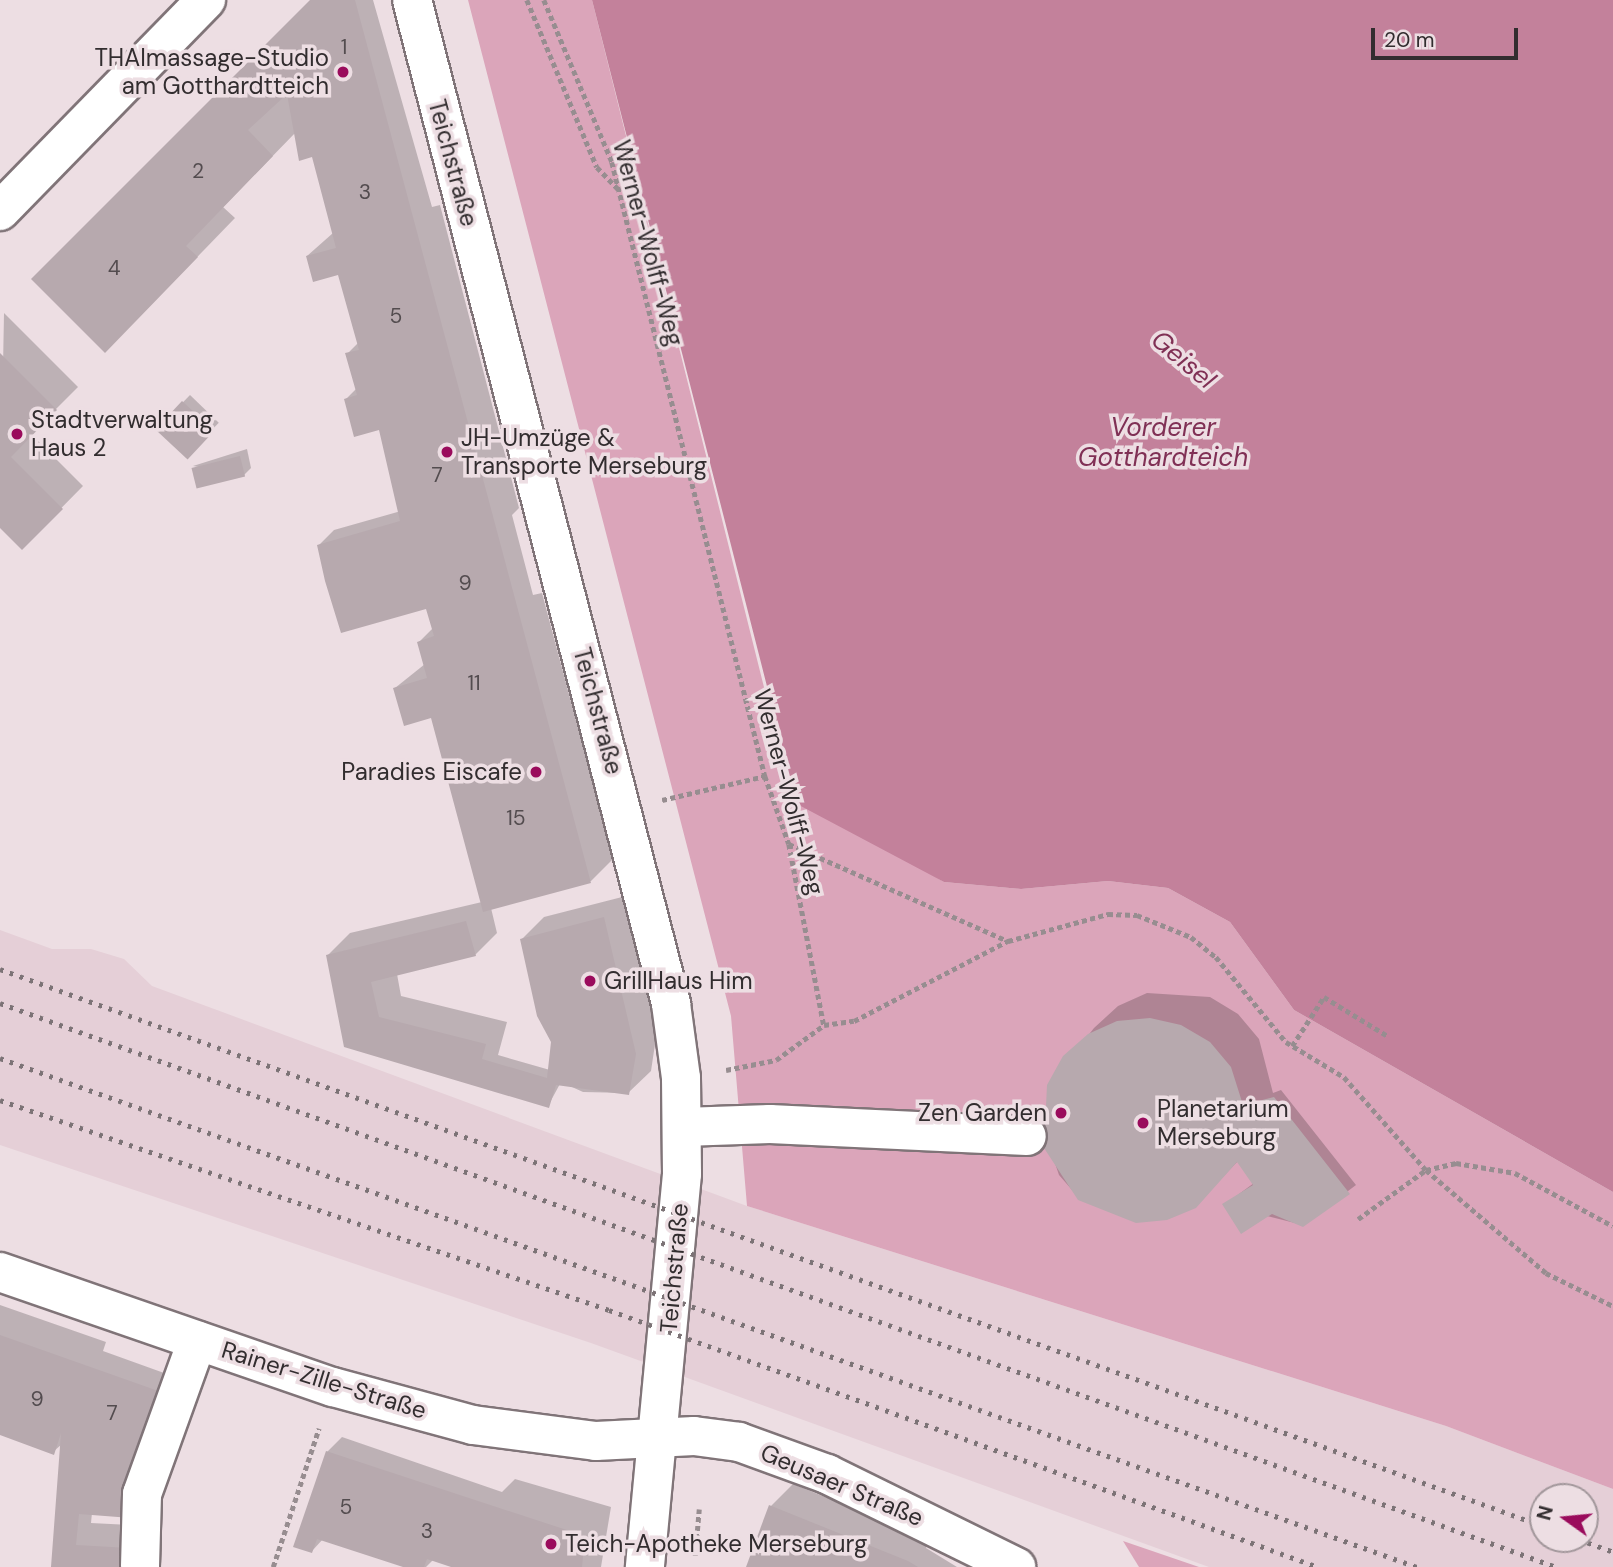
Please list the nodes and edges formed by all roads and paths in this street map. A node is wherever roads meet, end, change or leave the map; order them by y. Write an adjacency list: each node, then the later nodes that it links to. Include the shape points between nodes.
1 (206, 0): 6 (street)
2 (412, 0): 14 (street, Teichstraße, via 624,810 671,1004)
3 (527, 0): 5 (path, via 597,167)
4 (544, 0): 5 (path, Werner-Wolff-Weg)
5 (619, 190): 7 (path, Werner-Wolff-Weg)
6 (0, 211)
7 (765, 776): 8 (path); 9 (path, Werner-Wolff-Weg)
8 (677, 796)
9 (789, 844): 10 (path); 11 (path, Werner-Wolff-Weg)
10 (1008, 941): 11 (path, via 853,1021); 13 (path, via 1108,914 1166,924 1216,957)
11 (824, 1025): 14 (path, via 776,1060)
12 (1388, 1036): 13 (path, via 1324,997)
13 (1292, 1046): 17 (path, via 1344,1077)
14 (681, 1078): 15 (street, Teichstraße)
15 (683, 1127): 16 (street, via 770,1124); 24 (street, Teichstraße)
16 (1027, 1136)
17 (1426, 1170): 18 (path); 19 (path, via 1456,1163 1515,1173); 21 (path, via 1546,1273)
18 (1358, 1219)
19 (1613, 1226)
20 (0, 1272): 22 (street, Rainer-Zille-Straße)
21 (1613, 1306)
22 (197, 1341): 23 (street, Rainer-Zille-Straße); 25 (street, via 142,1494)
23 (333, 1387): 24 (street, Rainer-Zille-Straße, via 473,1425 596,1441); 26 (path)
24 (658, 1436): 27 (street, Teichstraße); 28 (street, Geusaer Straße, via 719,1438 827,1474)
25 (139, 1566)
26 (273, 1567)
27 (645, 1567)
28 (1016, 1567)

